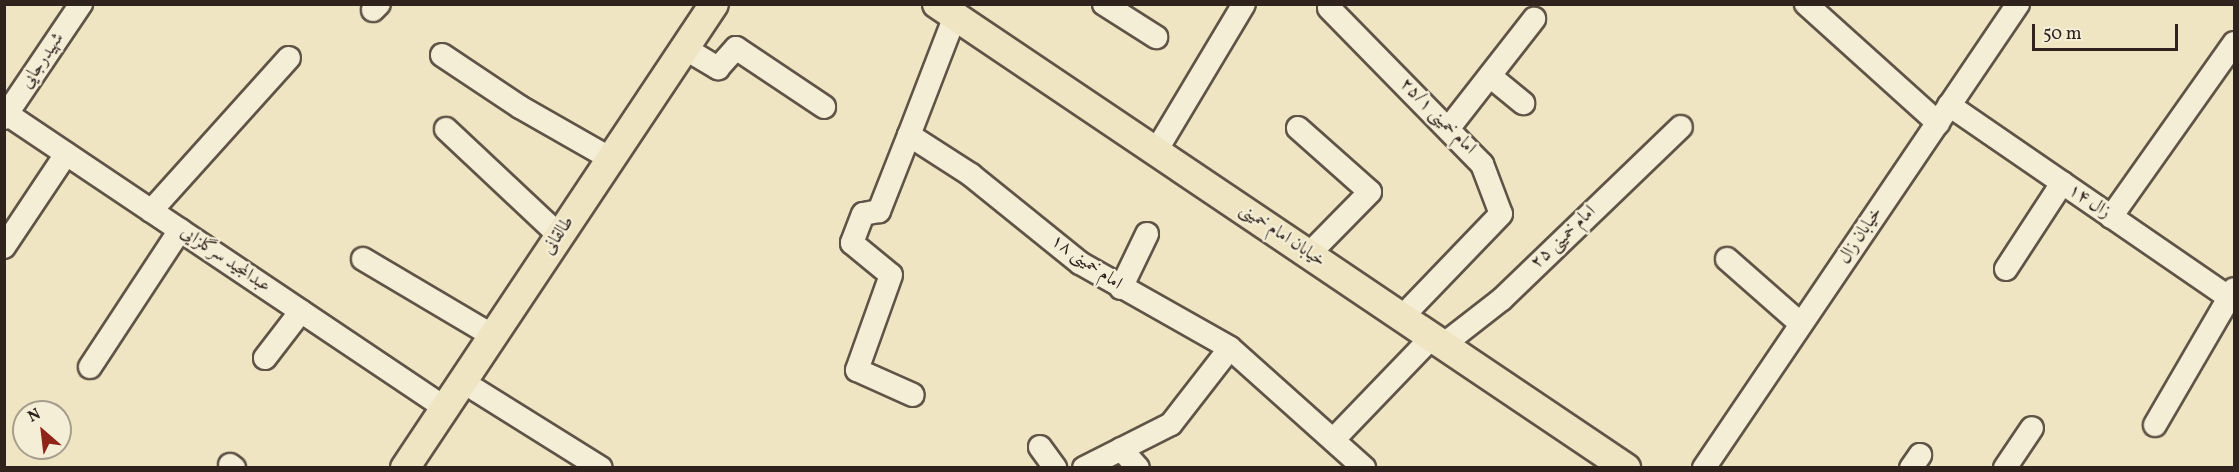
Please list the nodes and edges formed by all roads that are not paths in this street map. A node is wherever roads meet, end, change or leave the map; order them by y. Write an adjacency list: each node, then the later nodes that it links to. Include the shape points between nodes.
1 (81, 4): 20 (street, شهیدرجایی)
2 (714, 4): 28 (main road, طالقانی)
3 (732, 4): 14 (main road, طالقانی)
4 (1104, 4): 11 (street)
5 (1244, 4): 26 (street)
6 (1806, 4): 19 (street, زال ۱۴)
7 (2018, 4): 19 (street, خیابان زال)
8 (942, 8): 25 (street); 26 (main road, خیابان امام خمینی)
9 (1329, 8): 24 (street, امام خمینی ۲۵/۱)
10 (1534, 19): 16 (street)
11 (1156, 37)
12 (2235, 43): 31 (street)
13 (441, 55): 28 (street)
14 (696, 55): 18 (street, via 718,68 736,48); 50 (main road, طالقانی)
15 (289, 58): 30 (street)
16 (1490, 76): 17 (street); 24 (street)
17 (1523, 104)
18 (824, 107)
19 (1943, 114): 29 (street, زال ۱۴); 44 (street, خیابان زال)
20 (5, 115): 27 (street, عبدالمجید سرگلزایی)
21 (1681, 127): 46 (street, امام خمینی ۲۵, via 1502,299)
22 (1298, 128): 36 (street, via 1370,192)
23 (446, 129): 34 (street)
24 (1448, 129): 43 (street, امام خمینی ۲۵/۱, via 1482,164 1501,214)
25 (909, 135): 40 (street, امام خمینی ۱۸, via 971,175 1080,263); 51 (street, via 879,211 863,214 852,243 891,275 857,370)
26 (1155, 151): 36 (main road, خیابان امام خمینی)
27 (66, 154): 30 (street, عبدالمجید سرگلزایی); 35 (street)
28 (610, 159): 34 (main road, طالقانی)
29 (2062, 183): 31 (street, زال ۱۴); 39 (street)
30 (151, 211): 32 (street, عبدالمجید سرگلزایی)
31 (2112, 217): 41 (street, زال ۱۴)
32 (180, 230): 42 (street, عبدالمجید سرگلزایی); 49 (street)
33 (1147, 234): 40 (street)
34 (559, 235): 45 (main road, طالقانی)
35 (4, 247)
36 (1309, 254): 43 (main road, خیابان امام خمینی)
37 (363, 259): 45 (street)
38 (1727, 259): 44 (street)
39 (2006, 269)
40 (1121, 288): 47 (street, امام خمینی ۱۸)
41 (2233, 296): 53 (street)
42 (301, 311): 48 (street); 52 (street, عبدالمجید سرگلزایی)
43 (1402, 317): 46 (main road, خیابان امام خمینی)
44 (1801, 324): 66 (street, خیابان زال)
45 (493, 336): 52 (main road, طالقانی)
46 (1437, 341): 55 (street, امام خمینی ۲۵); 65 (main road, خیابان امام خمینی)
47 (1230, 348): 55 (street, امام خمینی ۱۸); 57 (street, via 1171,424)
48 (266, 358)
49 (90, 367)
50 (476, 390): 59 (main road, طالقانی); 60 (street)
51 (913, 395)
52 (445, 408): 58 (main road, طالقانی)
53 (2155, 425)
54 (2032, 428): 67 (street)
55 (1334, 439): 64 (street, امام خمینی ۱۸)
56 (1040, 447): 61 (street)
57 (1121, 449): 62 (street); 63 (street)
58 (405, 468)
59 (425, 468)
60 (601, 468)
61 (1055, 468)
62 (1084, 468)
63 (1138, 468)
64 (1364, 468)
65 (1626, 468)
66 (1704, 468)
67 (2005, 468)

